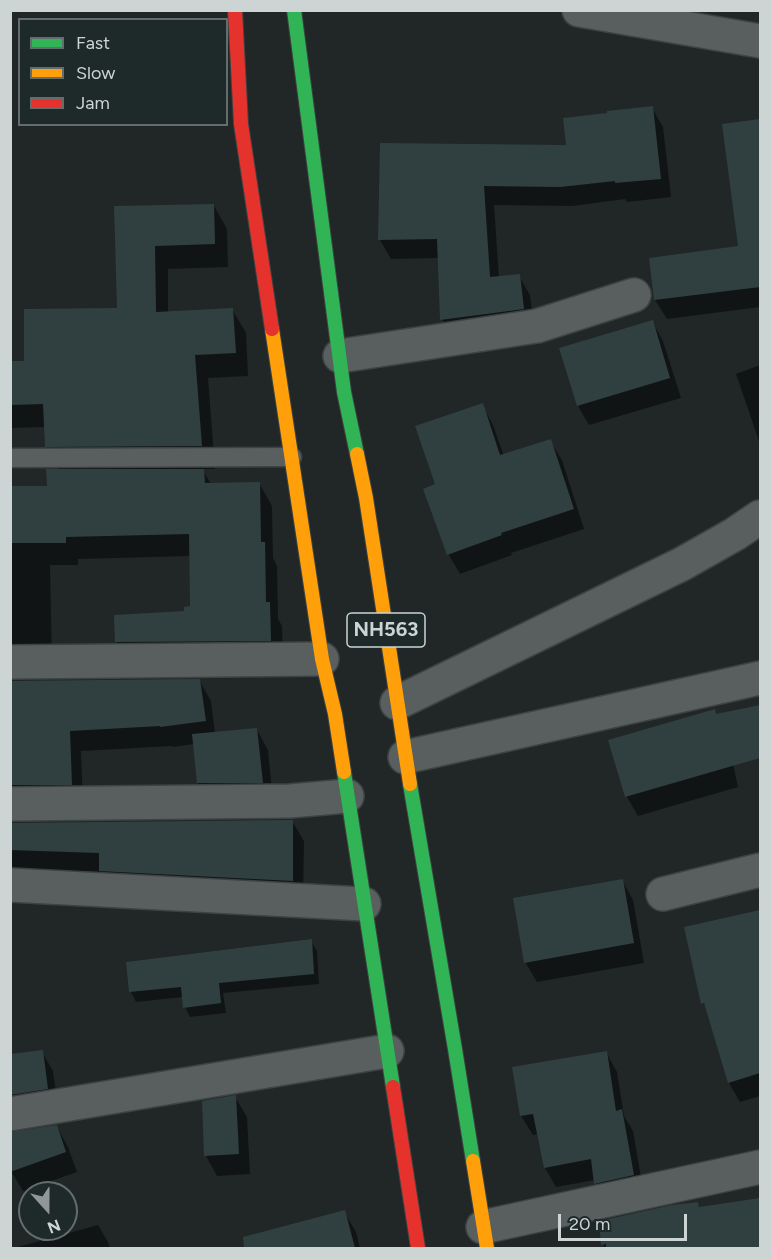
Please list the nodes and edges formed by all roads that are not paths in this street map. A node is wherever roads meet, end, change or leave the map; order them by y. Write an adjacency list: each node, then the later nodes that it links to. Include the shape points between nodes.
1 (235, 10): 7 (highway, NH563, via 242,124)
2 (294, 10): 6 (highway, NH563)
3 (579, 10): 4 (street)
4 (760, 41)
5 (634, 296): 6 (street, via 527,328)
6 (340, 356): 13 (highway, NH563)
7 (292, 457): 8 (lane); 10 (highway, NH563)
8 (10, 458)
9 (760, 517): 13 (street, via 682,564)
10 (322, 659): 11 (street); 15 (highway, NH563)
11 (10, 662)
12 (760, 678): 14 (street)
13 (397, 703): 14 (highway, NH563)
14 (405, 757): 24 (highway, NH563)
15 (347, 796): 16 (street, via 290,801); 20 (highway, NH563)
16 (10, 804)
17 (760, 870): 19 (street)
18 (10, 885): 20 (street)
19 (663, 894)
20 (364, 904): 21 (highway, NH563)
21 (387, 1051): 22 (street); 25 (highway, NH563)
22 (10, 1114)
23 (760, 1167): 24 (street)
24 (485, 1238)
25 (418, 1248)

